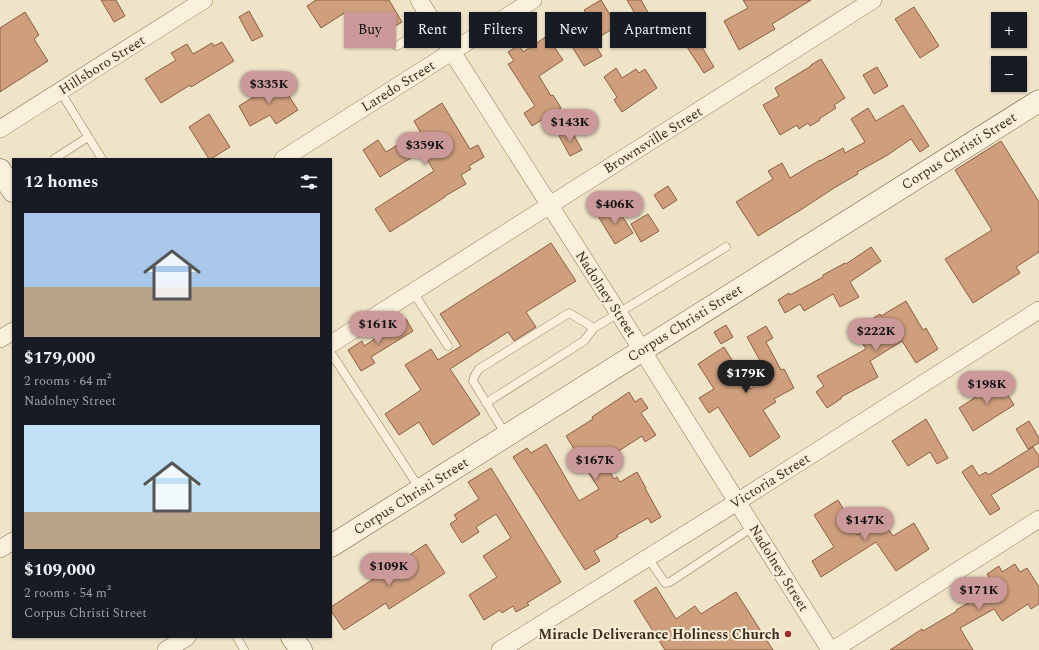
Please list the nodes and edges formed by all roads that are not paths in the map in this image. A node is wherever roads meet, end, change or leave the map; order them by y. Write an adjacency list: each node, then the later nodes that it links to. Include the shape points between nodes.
1 (204, 0): 10 (street, Hillsboro Street)
2 (419, 0): 5 (street, Nadolney Street)
3 (533, 0): 9 (street, Laredo Street)
4 (873, 0): 17 (street, Brownsville Street)
5 (427, 12)
6 (404, 42): 7 (lane)
7 (397, 46)
8 (450, 48): 9 (street, Nadolney Street)
9 (452, 52): 16 (street, Laredo Street); 17 (street, Nadolney Street)
10 (60, 91): 12 (street, Hillsboro Street); 13 (lane)
11 (1039, 101): 27 (street, Corpus Christi Street)
12 (0, 129)
13 (88, 137): 14 (lane); 15 (lane)
14 (56, 158)
15 (101, 158)
16 (285, 158)
17 (549, 206): 19 (street, Brownsville Street); 21 (street, Nadolney Street)
18 (726, 247): 21 (lane)
19 (413, 292): 25 (street, Brownsville Street); 26 (lane)
20 (1039, 310): 32 (street, Victoria Street)
21 (618, 313): 22 (lane); 27 (street, Nadolney Street)
22 (594, 328): 29 (lane, via 584,341); 29 (lane, via 569,313 479,369 473,382)
23 (12, 332): 24 (street)
24 (0, 339)
25 (332, 343)
26 (448, 346)
27 (642, 350): 30 (street, Corpus Christi Street); 32 (street, Nadolney Street)
28 (332, 355): 31 (lane)
29 (486, 403): 30 (lane)
30 (506, 436): 31 (street, Corpus Christi Street)
31 (420, 490): 36 (street, Corpus Christi Street)
32 (737, 502): 34 (street, Nadolney Street); 38 (street, Victoria Street)
33 (1039, 519): 46 (street)
34 (753, 527): 38 (lane, via 670,582 665,583 662,580); 46 (street, Nadolney Street)
35 (12, 542): 37 (street)
36 (332, 545)
37 (0, 549)
38 (648, 558): 45 (street, Victoria Street)
39 (185, 638): 42 (street)
40 (238, 638): 43 (lane)
41 (293, 638): 44 (street)
42 (166, 650)
43 (244, 650)
44 (301, 650)
45 (500, 650)
46 (832, 650)

